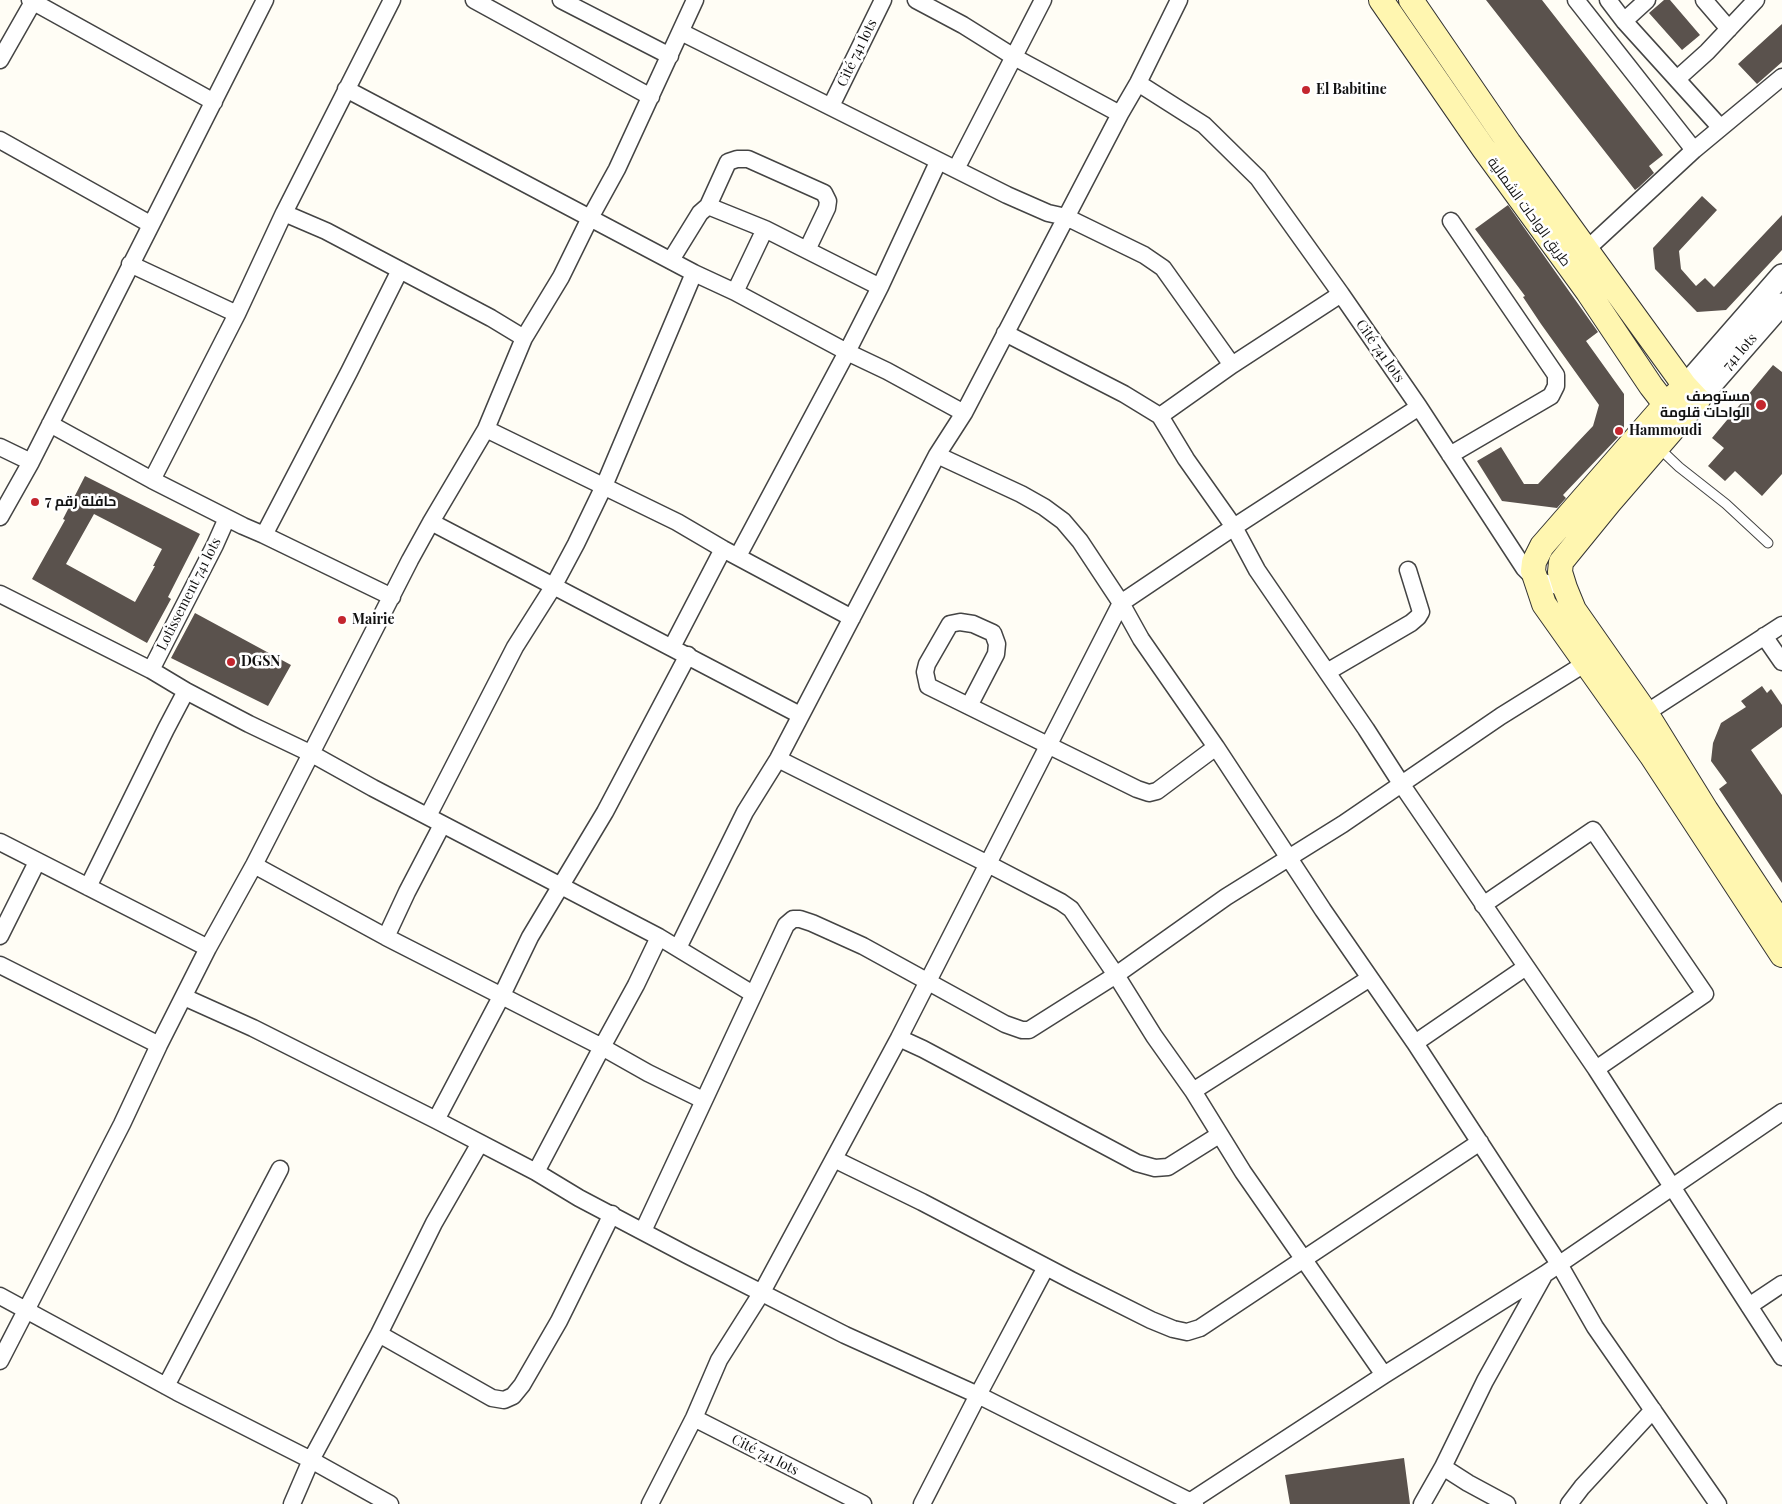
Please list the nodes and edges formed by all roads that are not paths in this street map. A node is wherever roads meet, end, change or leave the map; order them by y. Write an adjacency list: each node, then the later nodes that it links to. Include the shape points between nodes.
1 (265, 0): 29 (street)
2 (392, 0): 27 (street)
3 (474, 0): 28 (street)
4 (561, 0): 21 (street)
5 (695, 0): 20 (street)
6 (882, 0): 30 (street, Cité 741 lots)
7 (916, 0): 22 (street)
8 (1043, 0): 22 (street)
9 (1381, 0): 63 (main road, طريق الواحات الشمالية)
10 (1410, 0): 44 (main road, طريق الواحات الشمالية)
11 (1576, 0): 34 (street)
12 (1608, 0): 18 (street)
13 (1647, 0): 18 (street)
14 (1704, 0): 19 (street)
15 (32, 1): 23 (street); 29 (street)
16 (1173, 2): 26 (street)
17 (1751, 2): 19 (street)
18 (1624, 21): 25 (street)
19 (1729, 29): 25 (street)
20 (681, 32): 21 (street); 30 (street)
21 (670, 56): 28 (street)
22 (1014, 57): 31 (street); 36 (street)
23 (0, 60)
24 (1782, 77): 32 (street)
25 (1676, 79): 32 (street)
26 (1138, 83): 31 (street); 53 (street, Cité 741 lots, via 1204,125 1258,178)
27 (346, 89): 38 (street); 40 (street)
28 (651, 97): 40 (street)
29 (214, 102): 42 (street)
30 (831, 106): 35 (street)
31 (1120, 114): 39 (street)
32 (1720, 127): 34 (street)
33 (0, 140): 42 (street)
34 (1694, 150): 44 (street)
35 (938, 162): 36 (street); 51 (street)
36 (956, 169): 39 (street, via 1048,213)
37 (708, 206): 43 (street); 45 (street, via 728,162 748,159 824,193 827,208); 46 (street, via 700,213)
38 (284, 213): 48 (street); 55 (street)
39 (1066, 217): 56 (street); 59 (street, via 1144,255 1163,268)
40 (590, 218): 46 (street); 57 (street, via 561,277)
41 (1451, 221): 70 (street, via 1556,375 1556,386 1551,396)
42 (150, 224): 47 (street)
43 (765, 230): 45 (street); 52 (street)
44 (1587, 249): 60 (main road, طريق الواحات الشمالية)
45 (807, 250): 51 (street)
46 (671, 260): 49 (street)
47 (130, 264): 55 (street); 65 (street)
48 (400, 270): 57 (street); 78 (street)
49 (694, 273): 52 (street); 73 (street)
50 (1782, 275): 60 (street)
51 (880, 287): 58 (street)
52 (736, 292): 58 (street)
53 (1341, 294): 59 (street); 61 (street, Cité 741 lots)
54 (1782, 304): 60 (street, 741 lots)
55 (237, 314): 72 (street)
56 (1005, 332): 62 (street); 64 (street)
57 (524, 338): 66 (street)
58 (847, 352): 62 (street); 80 (street)
59 (1232, 366): 64 (street)
60 (1692, 393): 63 (main road)
61 (1419, 407): 70 (street, Cité 741 lots); 77 (street)
62 (964, 413): 69 (street)
63 (1672, 413): 68 (main road); 82 (main road, via 1542,546 1534,562)
64 (1160, 416): 77 (street)
65 (50, 424): 71 (street); 72 (street)
66 (486, 429): 73 (street); 76 (street)
67 (0, 447): 71 (street)
68 (1658, 447): 79 (lane); 84 (main road, via 1561,562 1560,572)
69 (937, 455): 87 (street, via 1021,494 1062,521 1080,541); 88 (street)
70 (1450, 455): 82 (street, Cité 741 lots, via 1515,557)
71 (31, 462): 74 (street)
72 (152, 480): 75 (street)
73 (604, 486): 80 (street); 83 (street)
74 (0, 516)
75 (226, 518): 78 (street); 95 (street, Lotissement 741 lots, via 216,546)
76 (431, 522): 83 (street); 86 (street)
77 (1234, 527): 87 (street); 96 (street, via 1257,570)
78 (264, 535): 86 (street)
79 (1768, 543)
80 (730, 552): 88 (street); 91 (street)
81 (1408, 570): 96 (street, via 1421,612 1418,617)
82 (1536, 580): 84 (street); 94 (main road, via 1544,604)
83 (553, 587): 91 (street); 106 (street, via 515,647)
84 (1565, 588): 99 (main road, via 1574,610)
85 (0, 594): 95 (street)
86 (392, 597): 103 (street)
87 (1121, 603): 101 (street); 102 (street, via 1141,639)
88 (852, 618): 100 (street)
89 (1782, 624): 90 (street)
90 (1764, 636): 93 (street); 99 (street)
91 (672, 647): 92 (street)
92 (688, 656): 100 (street); 113 (street, via 605,812)
93 (1782, 662)
94 (1586, 663): 105 (street, via 1501,716); 122 (main road, via 1651,755)
95 (151, 670): 97 (street)
96 (1327, 672): 105 (street)
97 (186, 691): 103 (street); 114 (street)
98 (969, 706): 98 (street, via 928,686 925,672 950,624 960,622 993,633 997,644 996,654); 101 (street)
99 (1646, 713): 116 (main road)
100 (800, 715): 104 (street)
101 (1049, 746): 102 (street, via 1149,793 1169,783); 111 (street)
102 (1216, 747): 109 (street)
103 (312, 754): 106 (street); 112 (street)
104 (778, 759): 111 (street); 121 (street, via 745,812)
105 (1402, 785): 109 (street); 115 (street)
106 (428, 816): 107 (street)
107 (442, 825): 113 (street); 119 (street)
108 (0, 842): 110 (street)
109 (1288, 858): 125 (street, via 1226,897); 126 (street)
110 (37, 862): 114 (street); 117 (street)
111 (988, 864): 125 (street, via 1071,909); 127 (street)
112 (254, 865): 119 (street); 120 (street)
113 (561, 885): 118 (street); 129 (street, via 530,937)
114 (88, 887): 120 (street)
115 (1483, 905): 124 (street); 135 (street, via 1593,830 1705,994)
116 (1782, 925)
117 (0, 936)
118 (659, 936): 121 (street); 134 (street)
119 (386, 937): 129 (street)
120 (208, 948): 130 (street)
121 (678, 948): 128 (street)
122 (1782, 956)
123 (0, 965): 133 (street)
124 (1526, 967): 132 (street); 135 (street)
125 (1116, 975): 127 (street, via 1029,1030 1006,1024); 136 (street)
126 (1370, 978): 132 (street); 136 (street)
127 (928, 982): 128 (street, via 863,946 800,919 793,919 786,925); 131 (street)
128 (753, 994): 137 (street)
129 (502, 995): 134 (street); 139 (street)
130 (184, 997): 133 (street); 139 (street)
131 (899, 1038): 140 (street, via 1136,1163 1155,1168 1168,1167); 143 (street)
132 (1415, 1043): 141 (street)
133 (159, 1045): 157 (street)
134 (602, 1047): 137 (street); 145 (street)
135 (1596, 1069): 146 (street)
136 (1193, 1091): 140 (street)
137 (703, 1100): 148 (street)
138 (1782, 1112): 146 (street)
139 (436, 1120): 142 (street)
140 (1219, 1135): 149 (street)
141 (1480, 1142): 149 (street); 150 (street)
142 (480, 1143): 145 (street); 158 (street, via 434,1223)
143 (834, 1159): 151 (street); 154 (street)
144 (280, 1169): 162 (street)
145 (536, 1172): 147 (street)
146 (1672, 1187): 150 (street); 156 (street)
147 (612, 1214): 148 (street); 158 (street, via 559,1321 513,1396 504,1400 492,1398)
148 (644, 1231): 154 (street)
149 (1304, 1260): 151 (street, via 1200,1328 1187,1332 1151,1320); 161 (street)
150 (1559, 1264): 152 (street); 164 (street, via 1595,1327)
151 (1046, 1267): 163 (street)
152 (1545, 1274): 161 (street); 167 (street)
153 (1782, 1284): 156 (street)
154 (762, 1292): 163 (street, via 845,1335); 165 (street, via 719,1360)
155 (0, 1296): 157 (street)
156 (1748, 1306): 159 (street)
157 (26, 1310): 160 (street); 162 (street)
158 (379, 1334): 166 (street)
159 (1782, 1357)
160 (0, 1361)
161 (1384, 1375): 169 (street)
162 (166, 1386): 166 (street)
163 (978, 1395): 169 (street); 174 (street)
164 (1653, 1410): 177 (street); 178 (street)
165 (694, 1418): 168 (street, Cité 741 lots); 172 (street)
166 (311, 1460): 170 (street); 171 (street)
167 (1442, 1467): 175 (street); 176 (street)
168 (833, 1498): 173 (street, Cité 741 lots)
169 (1192, 1503)
170 (292, 1504)
171 (390, 1504)
172 (650, 1504)
173 (863, 1504)
174 (922, 1504)
175 (1422, 1504)
176 (1506, 1504)
177 (1568, 1504)
178 (1718, 1504)

